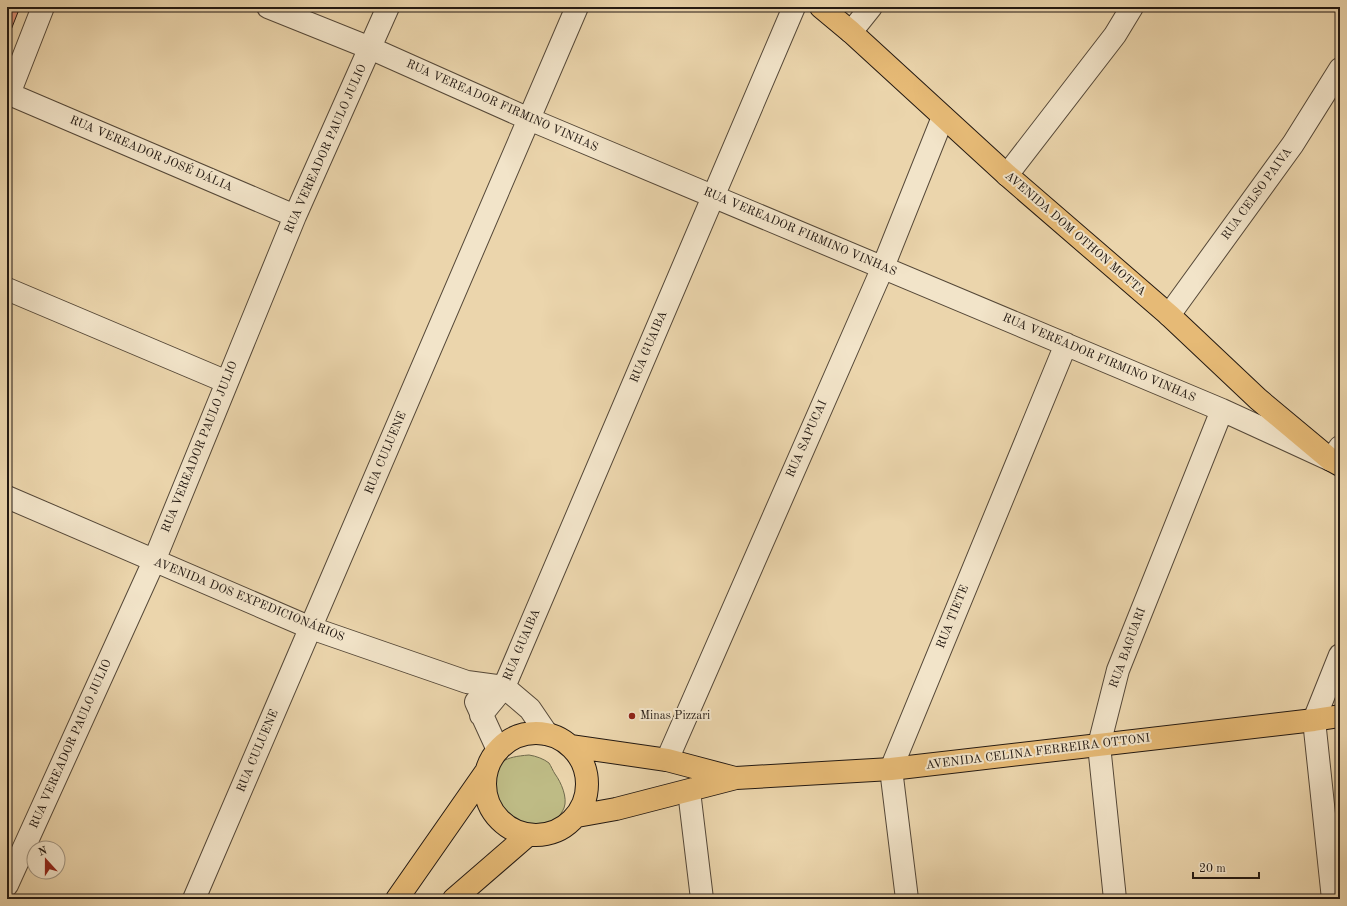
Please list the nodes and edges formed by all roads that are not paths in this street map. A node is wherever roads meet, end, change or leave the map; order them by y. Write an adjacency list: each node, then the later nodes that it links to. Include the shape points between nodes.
1 (43, 7): 12 (street)
2 (268, 7): 10 (street, RUA VEREADOR FIRMINO VINHAS)
3 (388, 7): 10 (street, RUA VEREADOR PAULO JULIO)
4 (577, 7): 14 (street, RUA CULUENE)
5 (794, 7): 16 (street, RUA GUAIBA)
6 (821, 7): 9 (main road, AVENIDA DOM OTHON MOTTA)
7 (871, 7): 9 (street)
8 (1132, 7): 15 (street, via 1116,35)
9 (851, 32): 13 (main road, AVENIDA DOM OTHON MOTTA)
10 (370, 48): 14 (street, RUA VEREADOR FIRMINO VINHAS); 17 (street, RUA VEREADOR PAULO JULIO)
11 (1340, 69): 20 (street, RUA CELSO PAIVA, via 1293,144)
12 (8, 93): 17 (street, RUA VEREADOR JOSÉ DÁLIA)
13 (943, 117): 15 (main road, AVENIDA DOM OTHON MOTTA); 18 (street, RUA SAPUCAI)
14 (529, 119): 16 (street, RUA VEREADOR FIRMINO VINHAS); 27 (street, RUA CULUENE)
15 (1007, 175): 20 (main road, AVENIDA DOM OTHON MOTTA)
16 (713, 196): 18 (street, RUA VEREADOR FIRMINO VINHAS); 30 (street, RUA GUAIBA)
17 (295, 216): 22 (street, RUA VEREADOR PAULO JULIO)
18 (883, 267): 21 (street, RUA VEREADOR FIRMINO VINHAS); 38 (street, RUA SAPUCAI)
19 (7, 289): 22 (street)
20 (1169, 315): 24 (main road, AVENIDA DOM OTHON MOTTA, via 1258,400)
21 (1066, 344): 23 (street, RUA VEREADOR FIRMINO VINHAS); 39 (street, RUA TIETE)
22 (227, 382): 26 (street, RUA VEREADOR PAULO JULIO)
23 (1222, 410): 24 (street, RUA VEREADOR FIRMINO VINHAS); 35 (street, RUA BAGUARI, via 1118,670)
24 (1337, 457)
25 (7, 497): 26 (street, AVENIDA DOS EXPEDICIONÁRIOS)
26 (154, 561): 27 (street, AVENIDA DOS EXPEDICIONÁRIOS); 45 (street, RUA VEREADOR PAULO JULIO)
27 (311, 628): 29 (street, AVENIDA DOS EXPEDICIONÁRIOS); 46 (street, RUA CULUENE)
28 (1340, 655): 33 (street)
29 (467, 682): 30 (street, AVENIDA DOS EXPEDICIONÁRIOS); 31 (street)
30 (504, 686): 31 (street, RUA GUAIBA); 34 (street, via 530,709)
31 (481, 715): 37 (street)
32 (1340, 716): 33 (main road, AVENIDA CELINA FERREIRA OTTONI)
33 (1314, 720): 35 (main road, AVENIDA CELINA FERREIRA OTTONI); 52 (street)
34 (547, 734): 36 (main road, AVENIDA CELINA FERREIRA OTTONI); 37 (main road, AVENIDA CELINA FERREIRA OTTONI, via 520,735)
35 (1099, 745): 39 (main road, AVENIDA CELINA FERREIRA OTTONI); 51 (street, RUA BAGUARI)
36 (570, 746): 38 (main road, AVENIDA CELINA FERREIRA OTTONI); 43 (main road, AVENIDA CELINA FERREIRA OTTONI, via 584,767 587,792)
37 (498, 750): 40 (main road, AVENIDA CELINA FERREIRA OTTONI)
38 (667, 760): 41 (main road, AVENIDA CELINA FERREIRA OTTONI)
39 (891, 769): 41 (main road, AVENIDA CELINA FERREIRA OTTONI); 50 (street, RUA TIETE)
40 (485, 773): 44 (main road, via 487,801 491,807 503,824); 47 (main road, AVENIDA CELINA FERREIRA OTTONI)
41 (736, 778): 42 (main road, AVENIDA CELINA FERREIRA OTTONI)
42 (689, 791): 43 (main road, AVENIDA CELINA FERREIRA OTTONI); 49 (street)
43 (577, 816): 44 (main road, AVENIDA CELINA FERREIRA OTTONI, via 555,832)
44 (528, 835): 48 (main road)
45 (7, 885)
46 (194, 899)
47 (397, 899)
48 (454, 899)
49 (702, 899)
50 (907, 899)
51 (1115, 899)
52 (1333, 899)

